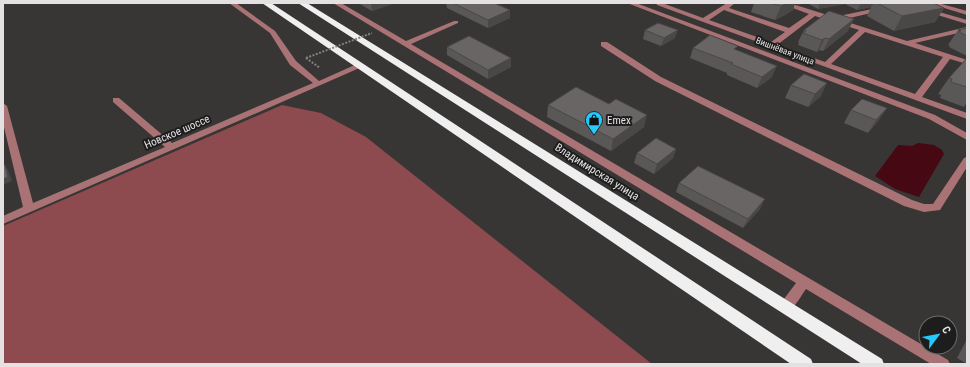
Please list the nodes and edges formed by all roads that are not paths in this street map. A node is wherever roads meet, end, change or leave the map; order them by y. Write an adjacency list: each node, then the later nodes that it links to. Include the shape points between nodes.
1 (232, 3): 29 (street, via 273,32 293,63)
2 (266, 3): 28 (highway)
3 (302, 3): 40 (highway, Владимирская улица)
4 (336, 3): 22 (street)
5 (630, 3): 34 (street, Вишнёвая улица, via 932,117)
6 (659, 3): 14 (street)
7 (732, 3): 11 (street)
8 (782, 3): 12 (street)
9 (931, 3): 13 (street)
10 (903, 4): 15 (street); 17 (street)
11 (724, 8): 14 (street); 20 (street)
12 (814, 13): 15 (street); 20 (street)
13 (967, 13)
14 (704, 20): 24 (street)
15 (834, 20): 18 (street)
16 (456, 22): 22 (street)
17 (967, 22)
18 (864, 29): 21 (street); 27 (street)
19 (967, 29): 21 (street)
20 (790, 31): 24 (street)
21 (906, 43): 25 (street)
22 (404, 44): 39 (street)
23 (604, 44): 36 (street, via 658,79 908,203 924,208 936,207)
24 (772, 45): 27 (street)
25 (948, 56): 26 (street); 30 (street)
26 (967, 62)
27 (826, 65): 30 (street)
28 (360, 66): 29 (street, Новское шоссе); 41 (highway)
29 (318, 84): 35 (street, Новское шоссе)
30 (917, 98): 33 (street)
31 (116, 100): 35 (street)
32 (3, 106): 37 (street)
33 (967, 116)
34 (967, 138)
35 (171, 147): 37 (street, Новское шоссе)
36 (967, 160)
37 (29, 208): 38 (street, Новское шоссе)
38 (3, 220)
39 (804, 282): 40 (street); 43 (street)
40 (785, 306): 42 (highway, Владимирская улица)
41 (805, 364)
42 (876, 364)
43 (943, 364)

